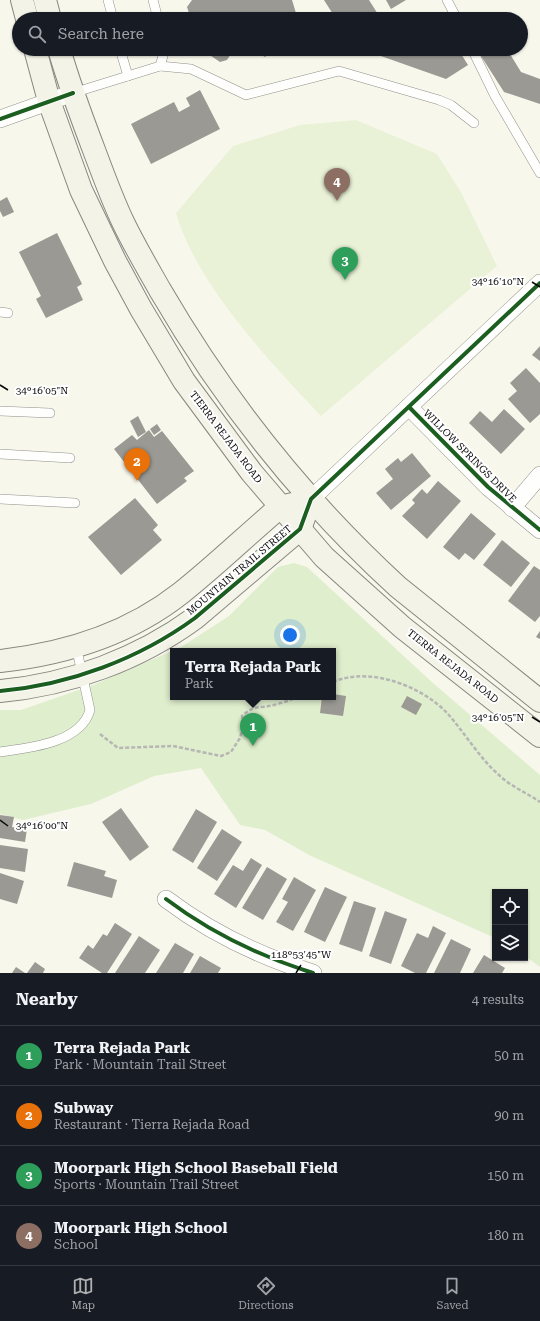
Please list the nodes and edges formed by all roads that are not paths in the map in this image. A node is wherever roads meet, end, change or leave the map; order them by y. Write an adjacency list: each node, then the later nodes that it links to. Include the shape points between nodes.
1 (22, 0): 6 (main road)
2 (45, 0): 7 (main road)
3 (108, 0): 8 (lane)
4 (153, 0): 9 (lane)
5 (447, 0): 10 (lane)
6 (25, 12)
7 (48, 12)
8 (111, 12)
9 (156, 12)
10 (453, 12)
11 (37, 56): 19 (main road, TIERRA REJADA ROAD)
12 (61, 56): 18 (main road)
13 (122, 56): 17 (lane)
14 (163, 56): 16 (lane)
15 (475, 56): 22 (lane, via 495,96)
16 (160, 66): 17 (lane); 21 (lane, via 191,68 246,95 339,71 439,100 451,105)
17 (128, 76): 18 (lane)
18 (73, 93): 19 (street); 31 (main road, via 122,222 175,315 206,365 272,454)
19 (49, 101): 20 (street); 33 (main road, TIERRA REJADA ROAD, via 81,190 155,335 184,381)
20 (0, 119)
21 (474, 123)
22 (540, 173)
23 (540, 282): 24 (street, MOUNTAIN TRAIL STREET)
24 (409, 406): 31 (street, MOUNTAIN TRAIL STREET); 34 (street, WILLOW SPRINGS DRIVE)
25 (0, 411): 26 (lane)
26 (50, 413)
27 (0, 454): 28 (lane)
28 (70, 458)
29 (540, 475): 34 (street)
30 (0, 499): 32 (lane)
31 (311, 499): 33 (main road, MOUNTAIN TRAIL STREET); 35 (main road, MOUNTAIN TRAIL STREET); 41 (main road, via 398,587)
32 (75, 503)
33 (280, 507): 35 (main road, TIERRA REJADA ROAD); 37 (main road, MOUNTAIN TRAIL STREET, via 165,604 111,633)
34 (512, 508): 36 (street, WILLOW SPRINGS DRIVE)
35 (300, 529): 39 (main road, MOUNTAIN TRAIL STREET, via 178,631 131,655); 42 (main road, TIERRA REJADA ROAD, via 324,558 402,627)
36 (540, 530)
37 (76, 646): 38 (main road, MOUNTAIN TRAIL STREET); 39 (lane)
38 (0, 662)
39 (82, 675): 40 (main road, MOUNTAIN TRAIL STREET); 43 (lane, via 90,710 88,720 79,729 43,745)
40 (0, 691)
41 (540, 701)
42 (540, 736)
43 (0, 752)
44 (166, 899): 45 (street, via 197,922 249,950)
45 (313, 973)

